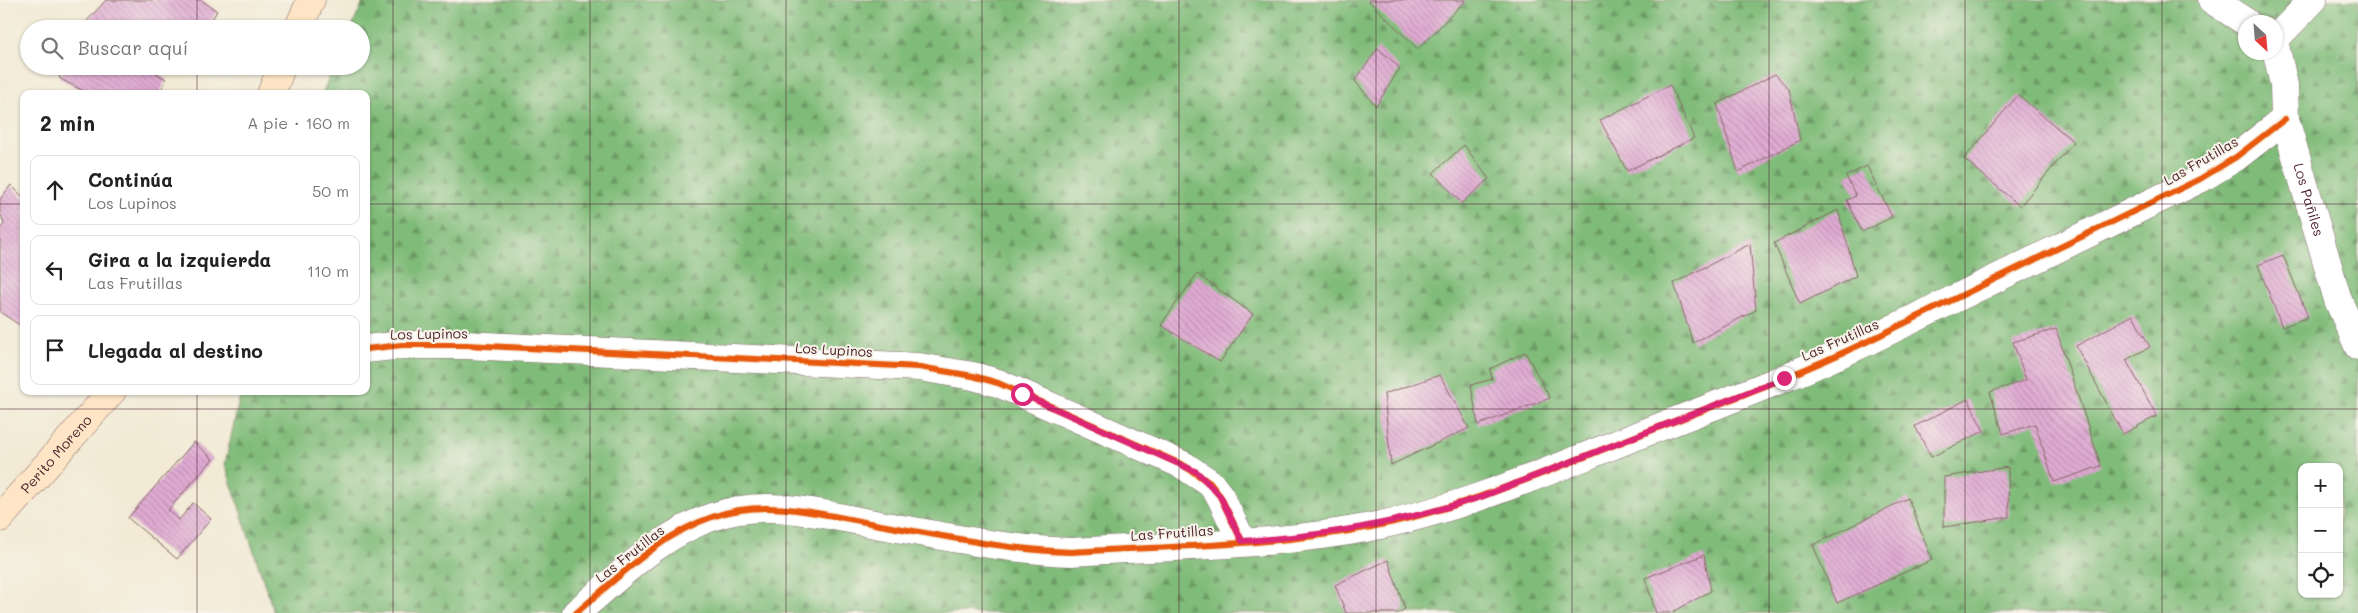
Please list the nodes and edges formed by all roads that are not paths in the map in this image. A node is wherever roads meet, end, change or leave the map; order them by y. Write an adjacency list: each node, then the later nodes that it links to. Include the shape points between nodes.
1 (311, 0): 5 (main road)
2 (2212, 0): 4 (street)
3 (2313, 0): 6 (street)
4 (2238, 17)
5 (302, 20)
6 (2283, 31)
7 (2278, 60): 10 (street, Los Pañiles, via 2284,85)
8 (278, 75): 9 (main road)
9 (273, 90)
10 (2285, 119): 11 (street, Los Pañiles, via 2338,300); 15 (street, Las Frutillas, via 2236,157 2187,185 1812,367 1445,509 1331,534)
11 (2358, 346)
12 (370, 349): 15 (street, Los Lupinos, via 466,345 919,367 973,376 1014,390 1197,472 1220,496)
13 (108, 395): 14 (main road, Perito Moreno)
14 (0, 518)
15 (1242, 541): 16 (street, Las Frutillas, via 1072,552 1041,551 783,508 736,509 686,528 661,543)
16 (576, 613)

